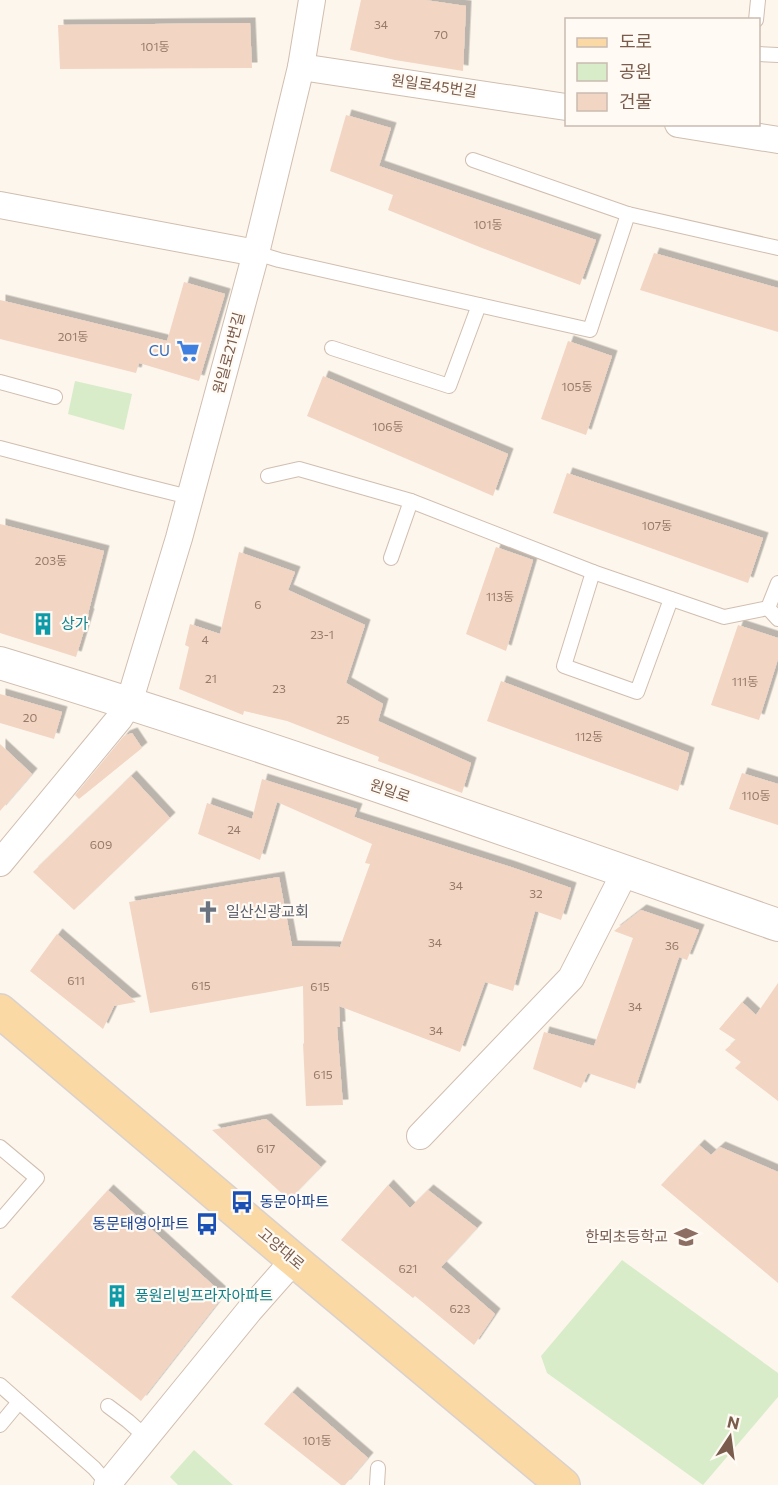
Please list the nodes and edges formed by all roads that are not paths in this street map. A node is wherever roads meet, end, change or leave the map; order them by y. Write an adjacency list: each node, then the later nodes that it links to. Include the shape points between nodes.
1 (312, 0): 6 (street, 원일로21번길)
2 (758, 0): 3 (lane)
3 (756, 18)
4 (760, 54): 5 (lane)
5 (778, 55)
6 (301, 67): 7 (street, 원일로45번길); 14 (street, 원일로21번길)
7 (565, 107)
8 (690, 126): 9 (street)
9 (778, 140)
10 (473, 160): 12 (lane)
11 (0, 205): 14 (street)
12 (628, 214): 13 (lane); 15 (lane, via 590,330)
13 (778, 248)
14 (256, 253): 15 (lane); 21 (street, 원일로21번길)
15 (479, 305): 16 (lane, via 448,386)
16 (332, 348)
17 (0, 382): 18 (lane)
18 (55, 397)
19 (0, 448): 21 (lane)
20 (268, 476): 22 (lane, via 299,469)
21 (190, 495): 30 (street, 원일로21번길)
22 (411, 501): 23 (lane); 24 (lane)
23 (390, 558)
24 (593, 572): 26 (lane); 26 (lane, via 564,666 637,692)
25 (778, 583): 27 (lane)
26 (671, 598): 27 (lane, via 724,617)
27 (768, 608): 28 (lane)
28 (778, 620)
29 (0, 663): 30 (street, 원일로)
30 (129, 703): 31 (street, 원일로21번길); 32 (street, 원일로)
31 (0, 862)
32 (625, 872): 33 (street, 원일로); 36 (street, via 571,978)
33 (778, 925)
34 (0, 1011): 39 (main road, 고양대로)
35 (0, 1034): 39 (main road, 고양대로)
36 (420, 1136)
37 (0, 1147): 38 (lane, via 37,1178)
38 (0, 1221)
39 (288, 1267): 44 (street); 48 (main road, 고양대로); 49 (main road, 고양대로)
40 (0, 1385): 41 (lane)
41 (19, 1402): 43 (lane); 46 (lane)
42 (108, 1406): 44 (lane)
43 (0, 1425)
44 (146, 1437): 46 (street)
45 (378, 1468): 47 (lane)
46 (108, 1485)
47 (377, 1485)
48 (536, 1485)
49 (563, 1485)

